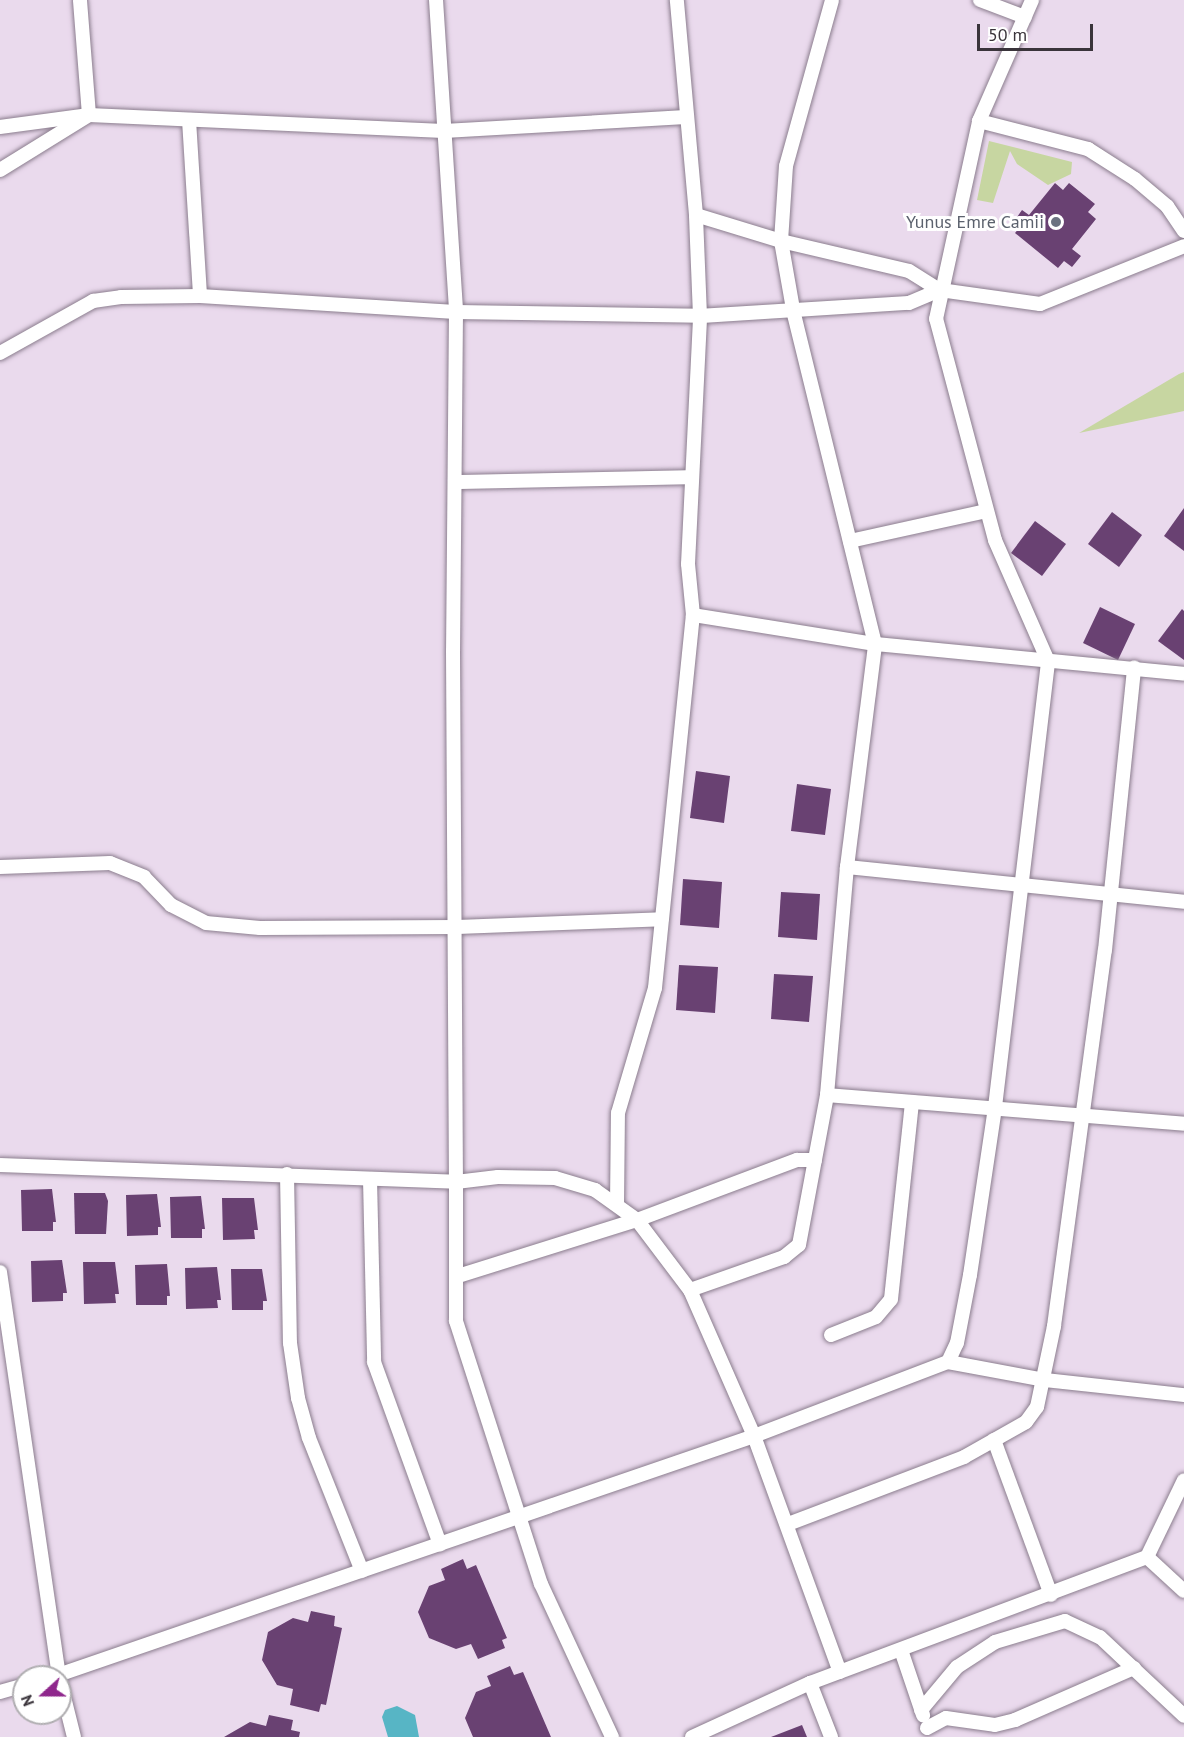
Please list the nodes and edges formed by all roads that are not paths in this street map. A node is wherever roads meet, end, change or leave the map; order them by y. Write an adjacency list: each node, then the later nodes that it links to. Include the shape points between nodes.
1 (80, 0): 8 (street)
2 (436, 0): 13 (street)
3 (677, 0): 9 (street)
4 (832, 0): 17 (street, via 786,166)
5 (980, 0): 7 (street)
6 (1032, 0): 7 (street)
7 (1025, 17): 11 (street)
8 (89, 115): 10 (street); 12 (street); 14 (street)
9 (686, 117): 13 (street); 15 (street)
10 (189, 120): 13 (street); 20 (street)
11 (979, 121): 16 (street, via 1088,149 1135,179 1167,206); 19 (street)
12 (0, 127)
13 (444, 131): 22 (street)
14 (0, 170)
15 (696, 215): 17 (street); 23 (street)
16 (1184, 231)
17 (781, 241): 19 (street, via 909,271); 21 (street)
18 (1184, 246): 19 (street, via 1040,304)
19 (940, 290): 21 (street, via 909,303); 27 (street, via 936,319)
20 (200, 296): 22 (street); 24 (street, via 93,301)
21 (793, 309): 23 (street); 28 (street)
22 (456, 312): 23 (street); 26 (street)
23 (700, 316): 25 (street)
24 (0, 353)
25 (692, 477): 26 (street); 29 (street, via 688,564)
26 (455, 482): 40 (street)
27 (986, 511): 28 (street); 31 (street)
28 (849, 541): 30 (street)
29 (693, 615): 30 (street); 39 (street)
30 (875, 644): 31 (street); 35 (street)
31 (1048, 661): 32 (street); 36 (street)
32 (1134, 668): 33 (street); 37 (street)
33 (1184, 674)
34 (0, 867): 40 (street, via 110,863 144,877 171,905 206,923 260,928)
35 (847, 867): 36 (street); 41 (street)
36 (1020, 886): 37 (street); 43 (street)
37 (1111, 892): 38 (street); 44 (street)
38 (1184, 902)
39 (662, 919): 40 (street); 51 (street, via 655,988 618,1113)
40 (457, 927): 50 (street)
41 (826, 1095): 42 (street); 46 (street)
42 (912, 1102): 43 (street); 56 (street, via 891,1299 876,1317)
43 (995, 1107): 44 (street); 57 (street, via 966,1298 957,1343)
44 (1082, 1114): 45 (street); 58 (street)
45 (1184, 1124)
46 (815, 1160): 52 (street, via 796,1160); 55 (street, via 799,1245 784,1257)
47 (0, 1164): 48 (street)
48 (287, 1174): 49 (street); 67 (street, via 290,1343 298,1398 307,1431)
49 (370, 1179): 50 (street); 65 (street, via 374,1362)
50 (456, 1182): 51 (street, via 498,1177 555,1178 595,1190); 54 (street)
51 (617, 1205): 52 (street)
52 (637, 1220): 54 (street); 55 (street)
53 (0, 1272): 71 (street)
54 (458, 1276): 63 (street, via 456,1321)
55 (690, 1290): 60 (street)
56 (831, 1335)
57 (948, 1362): 58 (street); 60 (street)
58 (1045, 1380): 59 (street); 61 (street, via 1037,1407 1026,1422)
59 (1184, 1395)
60 (754, 1436): 63 (street); 64 (street)
61 (994, 1440): 64 (street, via 964,1457); 69 (street)
62 (1184, 1480): 66 (street)
63 (516, 1516): 65 (street); 79 (street, via 541,1584)
64 (788, 1524): 74 (street)
65 (440, 1544): 67 (street)
66 (1147, 1557): 68 (street); 69 (street)
67 (362, 1571): 73 (street)
68 (1184, 1591)
69 (1051, 1595): 70 (street)
70 (901, 1650): 74 (street); 76 (street)
71 (56, 1665)
72 (1134, 1668): 76 (street, via 1100,1637 1065,1621 995,1642 957,1667); 77 (street); 78 (street, via 1015,1720 995,1725 946,1718)
73 (72, 1672)
74 (840, 1672): 75 (street)
75 (810, 1683): 80 (street); 81 (street)
76 (921, 1710): 78 (street)
77 (1184, 1716)
78 (929, 1733)
79 (612, 1737)
80 (693, 1737)
81 (831, 1737)

